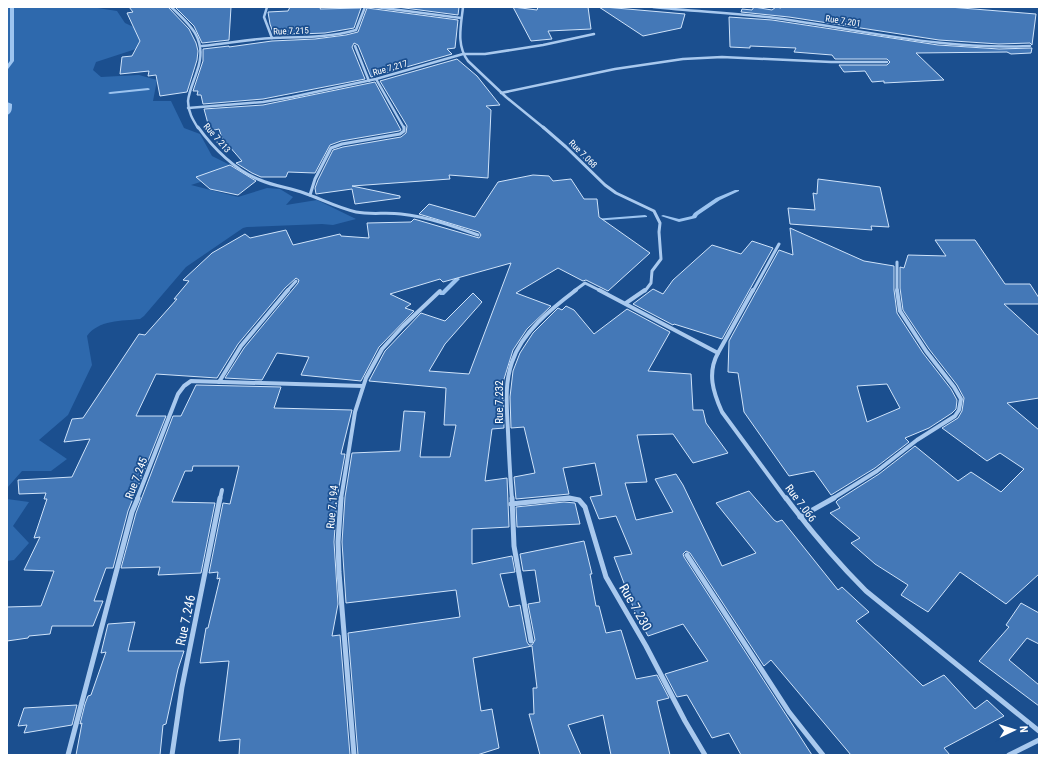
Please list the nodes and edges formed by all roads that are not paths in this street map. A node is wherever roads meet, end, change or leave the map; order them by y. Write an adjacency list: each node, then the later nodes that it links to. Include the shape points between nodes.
1 (171, 7): 10 (street, via 186,20)
2 (267, 7): 9 (street, via 264,17)
3 (365, 7): 9 (street, Rue 7.215, via 356,30 326,36)
4 (376, 7): 7 (street)
5 (463, 7): 7 (street)
6 (653, 7): 12 (street, Rue 7.201, via 772,17 949,45)
7 (462, 18): 13 (street, via 460,43)
8 (594, 34): 13 (street, Rue 7.217, via 485,54)
9 (272, 38): 10 (street, Rue 7.215)
10 (202, 46): 18 (street, via 199,68 188,97)
11 (355, 46): 16 (street)
12 (1030, 46)
13 (463, 54): 15 (street, Rue 7.217); 17 (street, Rue 7.068)
14 (887, 62): 17 (street, via 722,57 683,59 608,70)
15 (376, 79): 16 (street, Rue 7.217); 19 (street, via 404,132 331,148)
16 (369, 81): 18 (street, Rue 7.217, via 292,98)
17 (501, 93): 25 (street, Rue 7.068, via 556,138 605,186 654,211 660,223 660,259 652,271 651,283 644,292)
18 (188, 108): 19 (street, Rue 7.213, via 199,129 224,158 257,179)
19 (310, 195): 20 (street, Rue 7.213, via 351,212 402,214 452,225)
20 (478, 235)
21 (779, 244): 26 (street, Rue 7.066)
22 (898, 262): 31 (street, via 897,288 900,311 954,387 961,399 959,410 955,416 917,440 877,471)
23 (296, 280): 27 (street, via 241,346)
24 (440, 291): 28 (street, Rue 7.194, via 382,349)
25 (626, 303): 26 (street); 30 (street, Rue 7.232, via 585,283 548,312 517,351 508,375 506,391)
26 (718, 353): 31 (street, Rue 7.066, via 714,359 712,372 716,400 722,412)
27 (219, 382): 28 (street, Rue 7.245); 36 (street, Rue 7.245, via 191,381 178,394 132,512)
28 (363, 386): 38 (street, Rue 7.194, via 355,412 342,489 338,542)
29 (222, 490): 37 (street, Rue 7.246, via 182,687)
30 (511, 504): 33 (street, Rue 7.232, via 514,546); 39 (street, Rue 7.230, via 569,498 579,500 585,507 606,577)
31 (800, 518): 34 (street, Rue 7.066, via 866,591)
32 (687, 555): 40 (street, via 789,712)
33 (531, 641)
34 (1039, 731)
35 (1039, 740): 41 (street)
36 (68, 755)
37 (172, 755)
38 (354, 755)
39 (705, 755)
40 (823, 755)
41 (1009, 755)

